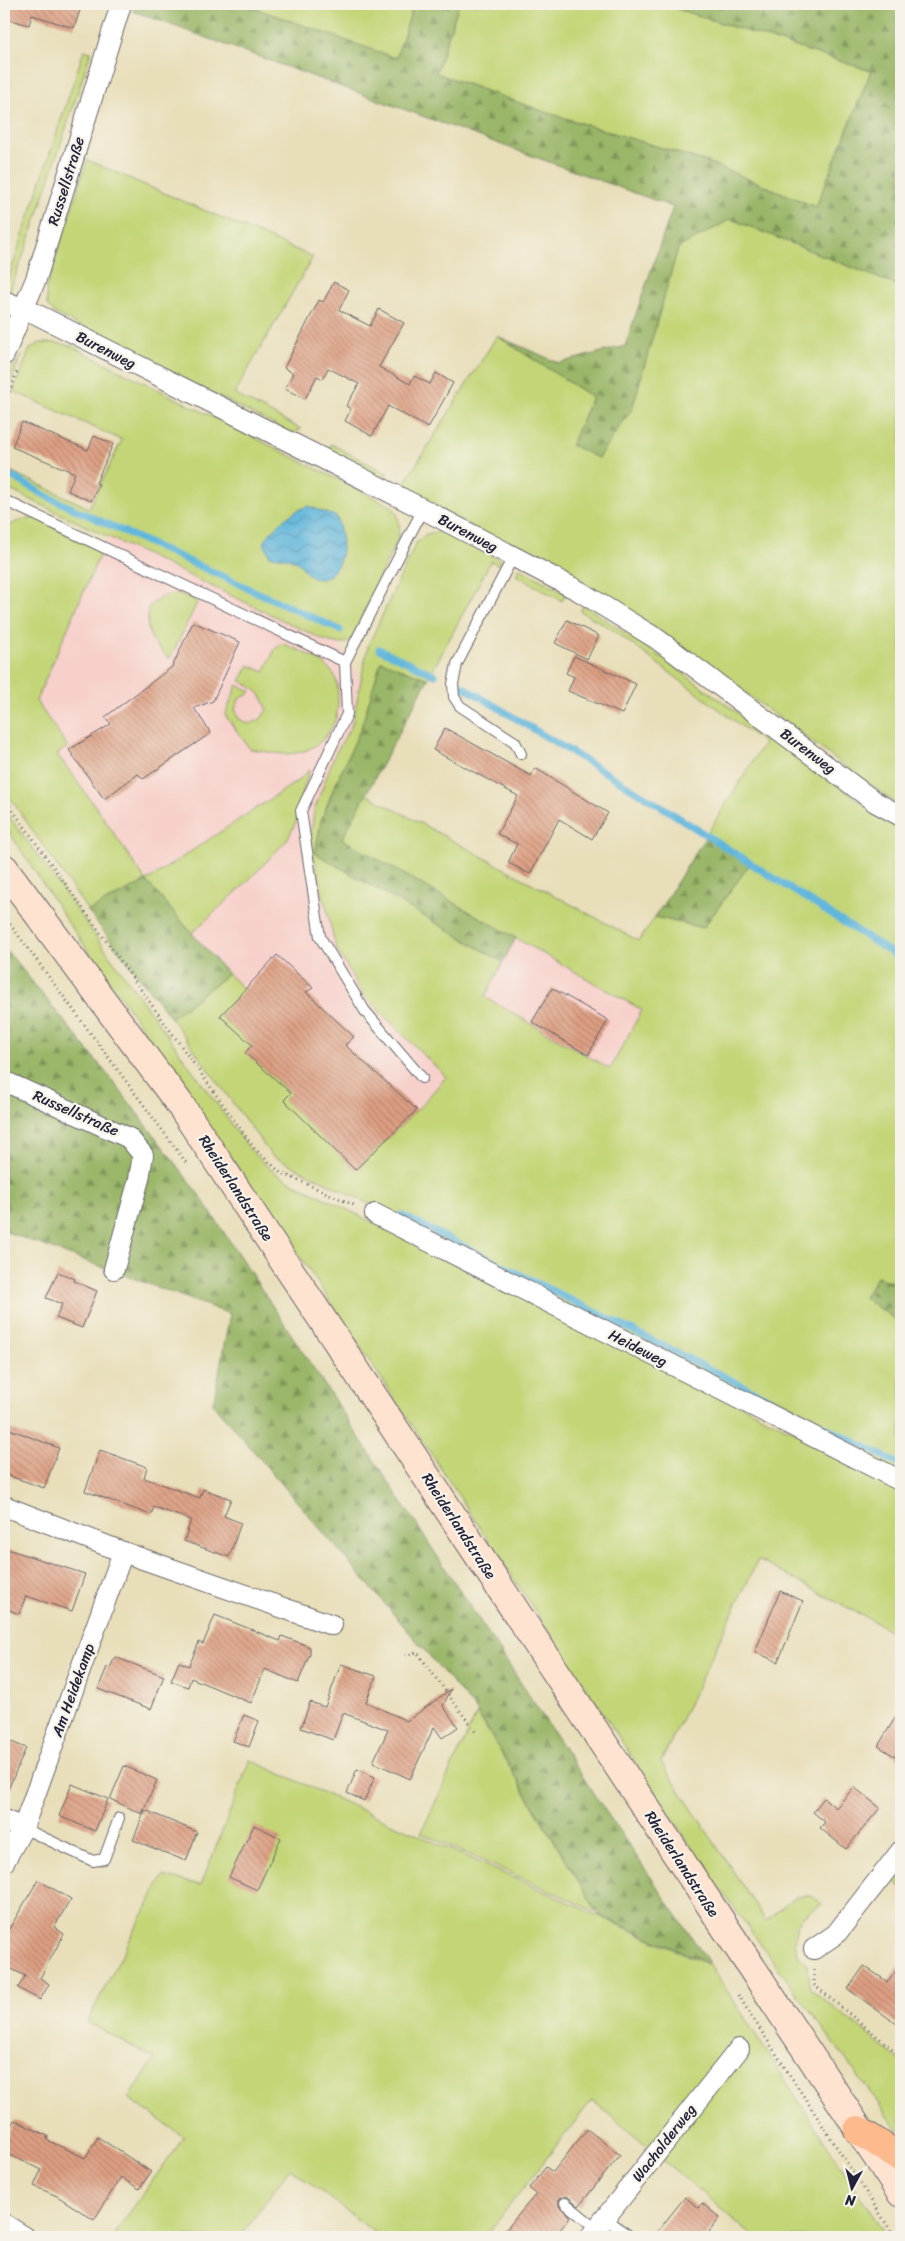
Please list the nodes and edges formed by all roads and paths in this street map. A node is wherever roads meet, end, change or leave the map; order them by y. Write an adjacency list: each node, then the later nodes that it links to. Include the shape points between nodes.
1 (121, 4): 3 (street, Russellstraße, via 36,279)
2 (4, 301): 3 (street, Burenweg)
3 (23, 309): 4 (street, Russellstraße); 6 (street, Burenweg)
4 (4, 355)
5 (4, 502): 8 (lane)
6 (423, 509): 7 (street, Burenweg); 8 (lane)
7 (513, 557): 9 (lane, via 457,664 453,684 454,697 460,706 515,742); 11 (street, Burenweg, via 579,591 657,639 875,802)
8 (345, 662): 13 (lane, via 347,714 300,811 320,937 365,1011)
9 (521, 754)
10 (4, 798): 15 (path, via 254,1148 280,1172)
11 (901, 816)
12 (4, 868): 31 (main road, Rheiderlandstraße, via 179,1103)
13 (422, 1078)
14 (4, 1081): 16 (street, Russellstraße, via 129,1138 143,1155)
15 (375, 1214): 17 (street, Heideweg)
16 (114, 1269)
17 (901, 1481)
18 (4, 1506): 19 (street)
19 (123, 1552): 20 (street); 25 (street, Am Heidekamp)
20 (332, 1625)
21 (404, 1656): 22 (path, via 417,1652)
22 (477, 1734)
23 (119, 1818): 25 (lane, via 104,1859 94,1861)
24 (4, 1820): 25 (street)
25 (23, 1828): 27 (street, Am Heidekamp)
26 (901, 1851): 28 (street, via 836,1934)
27 (4, 1862)
28 (814, 1949): 30 (path, via 814,1985)
29 (739, 2050): 36 (street, Wacholderweg)
30 (901, 2056)
31 (858, 2130): 32 (main road); 33 (main road, Rheiderlandstraße)
32 (901, 2158)
33 (901, 2193)
34 (565, 2203): 36 (lane)
35 (4, 2224): 37 (street)
36 (597, 2228): 38 (lane)
37 (25, 2237)
38 (631, 2237)

